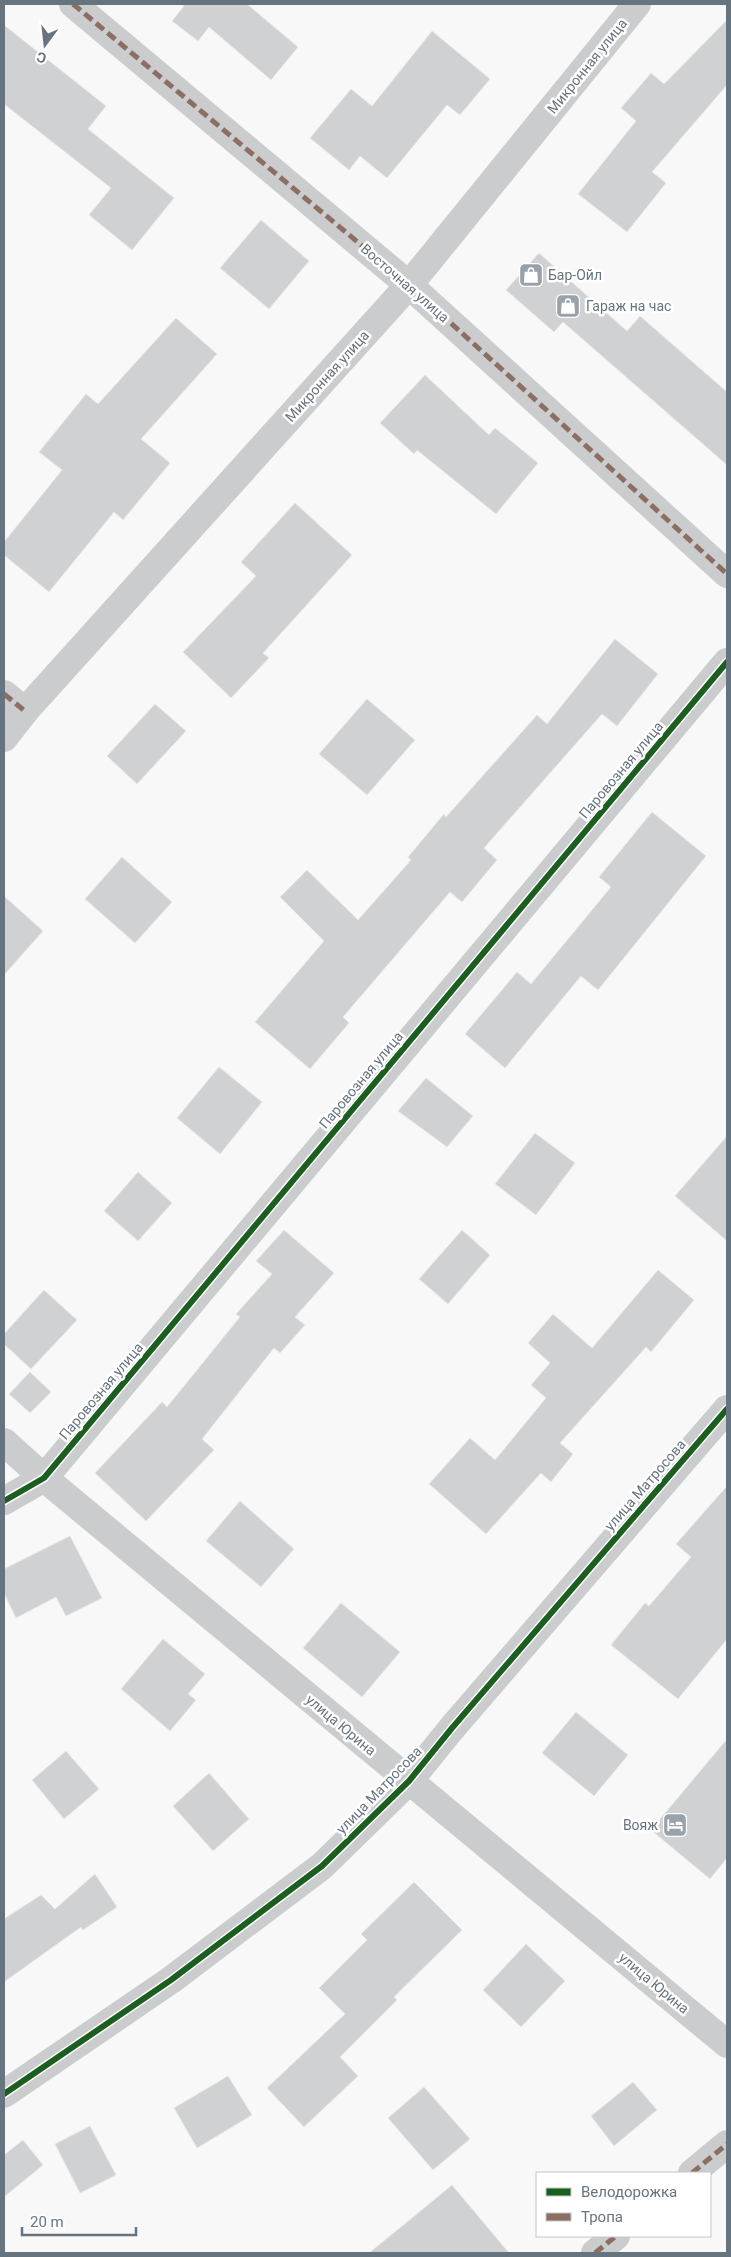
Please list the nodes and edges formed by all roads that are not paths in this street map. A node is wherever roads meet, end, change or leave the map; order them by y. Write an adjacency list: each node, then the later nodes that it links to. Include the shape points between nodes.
1 (73, 4): 3 (street, Восточная улица)
2 (637, 4): 3 (street, Микронная улица)
3 (409, 285): 4 (street, Восточная улица); 7 (street, Микронная улица)
4 (727, 574)
5 (727, 662): 11 (street, Паровозная улица)
6 (4, 694): 7 (street)
7 (25, 711): 8 (street, Микронная улица)
8 (4, 738)
9 (727, 1409): 13 (street, улица Матросова)
10 (4, 1442): 11 (street, улица Юрина)
11 (44, 1478): 12 (street, Паровозная улица); 13 (street, улица Юрина)
12 (4, 1501)
13 (409, 1780): 14 (street, улица Юрина); 15 (street, улица Матросова, via 322,1866 172,1980)
14 (727, 2044)
15 (4, 2094)
16 (727, 2144): 17 (street)
17 (693, 2172)
18 (615, 2237): 19 (street)
19 (595, 2253)

